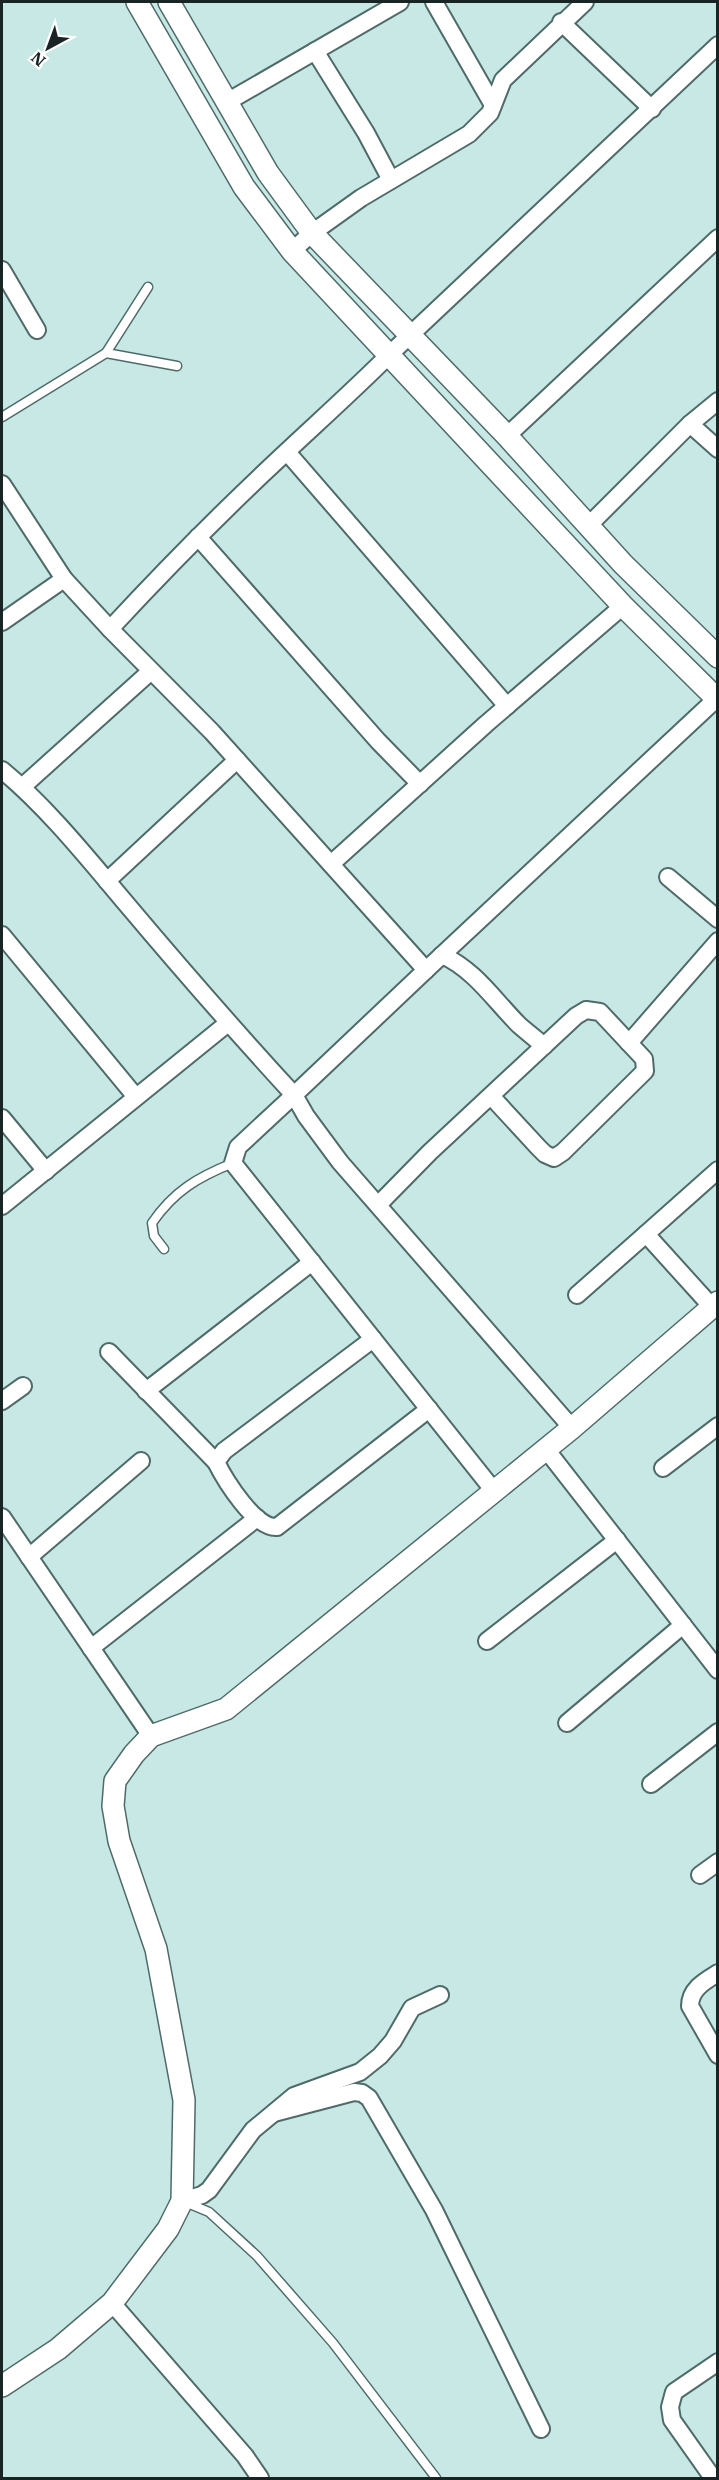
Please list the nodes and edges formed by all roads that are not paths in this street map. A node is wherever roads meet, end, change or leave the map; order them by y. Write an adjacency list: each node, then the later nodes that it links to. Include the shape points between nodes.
1 (137, 2): 15 (street, via 244,187)
2 (169, 2): 9 (street)
3 (400, 2): 8 (street)
4 (434, 2): 10 (street)
5 (585, 2): 6 (street)
6 (561, 22): 10 (street, via 503,80); 11 (street)
7 (717, 45): 11 (street)
8 (315, 51): 9 (street); 12 (street)
9 (227, 102): 13 (street, via 268,173)
10 (493, 105): 12 (street, via 469,134)
11 (652, 109): 19 (street)
12 (390, 180): 13 (street)
13 (312, 233): 15 (street); 19 (street)
14 (717, 238): 26 (street)
15 (292, 251): 21 (street)
16 (2, 270): 18 (street)
17 (148, 287): 20 (lane)
18 (37, 330)
19 (410, 335): 21 (street); 26 (street)
20 (106, 353): 22 (lane); 24 (lane)
21 (390, 354): 28 (street); 33 (street)
22 (177, 366)
23 (717, 401): 25 (street)
24 (2, 417)
25 (690, 424): 27 (street); 30 (street)
26 (507, 436): 30 (street)
27 (717, 449)
28 (287, 452): 31 (street); 39 (street)
29 (2, 484): 32 (street)
30 (588, 526): 36 (street)
31 (198, 537): 35 (street); 42 (street)
32 (64, 579): 34 (street); 35 (street)
33 (623, 606): 38 (street); 39 (street)
34 (2, 622)
35 (110, 629): 37 (street)
36 (717, 657)
37 (151, 670): 40 (street); 43 (street)
38 (717, 699): 50 (street)
39 (507, 706): 42 (street)
40 (237, 760): 44 (street); 46 (street)
41 (2, 770): 43 (street)
42 (420, 784): 44 (street)
43 (22, 787): 46 (street)
44 (331, 864): 51 (street)
45 (668, 877): 47 (street)
46 (107, 881): 52 (street)
47 (717, 919)
48 (2, 935): 57 (street)
49 (717, 940): 53 (street)
50 (442, 955): 51 (street); 54 (street, via 457,962)
51 (426, 970): 55 (street)
52 (228, 1023): 55 (street); 57 (street)
53 (629, 1042): 54 (street, via 600,1012 586,1010); 56 (street, via 644,1059 645,1071 554,1158 545,1154)
54 (544, 1046): 56 (street)
55 (294, 1095): 59 (street, via 238,1148); 62 (street, via 340,1162)
56 (490, 1096): 62 (street)
57 (136, 1097): 61 (street)
58 (2, 1118): 61 (street)
59 (233, 1163): 65 (lane, via 191,1182 159,1212 152,1223 154,1236); 66 (street)
60 (717, 1170): 64 (street)
61 (46, 1171): 63 (street)
62 (378, 1205): 76 (street)
63 (2, 1206)
64 (646, 1234): 67 (street); 68 (street)
65 (164, 1249)
66 (312, 1262): 69 (street); 72 (street)
67 (577, 1294)
68 (715, 1305): 76 (street)
69 (373, 1339): 74 (street); 79 (street, via 224,1451)
70 (109, 1352): 72 (street)
71 (22, 1386): 73 (street)
72 (146, 1391): 79 (street)
73 (2, 1401)
74 (429, 1409): 81 (street); 82 (street, via 277,1527 264,1525)
75 (717, 1426): 80 (street)
76 (572, 1428): 77 (street)
77 (545, 1448): 81 (street); 84 (street)
78 (141, 1461): 85 (street)
79 (216, 1462): 82 (street, via 228,1484)
80 (663, 1468)
81 (494, 1491): 92 (street, via 226,1709)
82 (257, 1518): 88 (street)
83 (4, 1526): 85 (street)
84 (617, 1540): 86 (street); 87 (street)
85 (29, 1557): 88 (street)
86 (683, 1625): 89 (street); 90 (street)
87 (487, 1641)
88 (91, 1648): 92 (street)
89 (717, 1670)
90 (567, 1723)
91 (717, 1732): 93 (street)
92 (152, 1736): 100 (street, via 115,1781 113,1806 119,1841 156,1949 184,2100)
93 (651, 1784)
94 (717, 1862): 95 (street)
95 (700, 1875)
96 (717, 1973): 98 (street, via 702,1983 690,2000)
97 (440, 1995): 99 (street, via 412,2008 393,2041 360,2072 294,2096)
98 (717, 2055)
99 (274, 2113): 100 (street, via 253,2130 209,2190); 104 (street, via 354,2092 369,2098 434,2210)
100 (182, 2201): 101 (street, via 168,2229); 106 (lane, via 209,2212 257,2256 333,2343)
101 (112, 2303): 103 (street, via 58,2349); 105 (street)
102 (717, 2362): 107 (street, via 674,2392 670,2407 672,2420)
103 (2, 2386)
104 (541, 2429)
105 (260, 2478)
106 (436, 2478)
107 (713, 2478)

